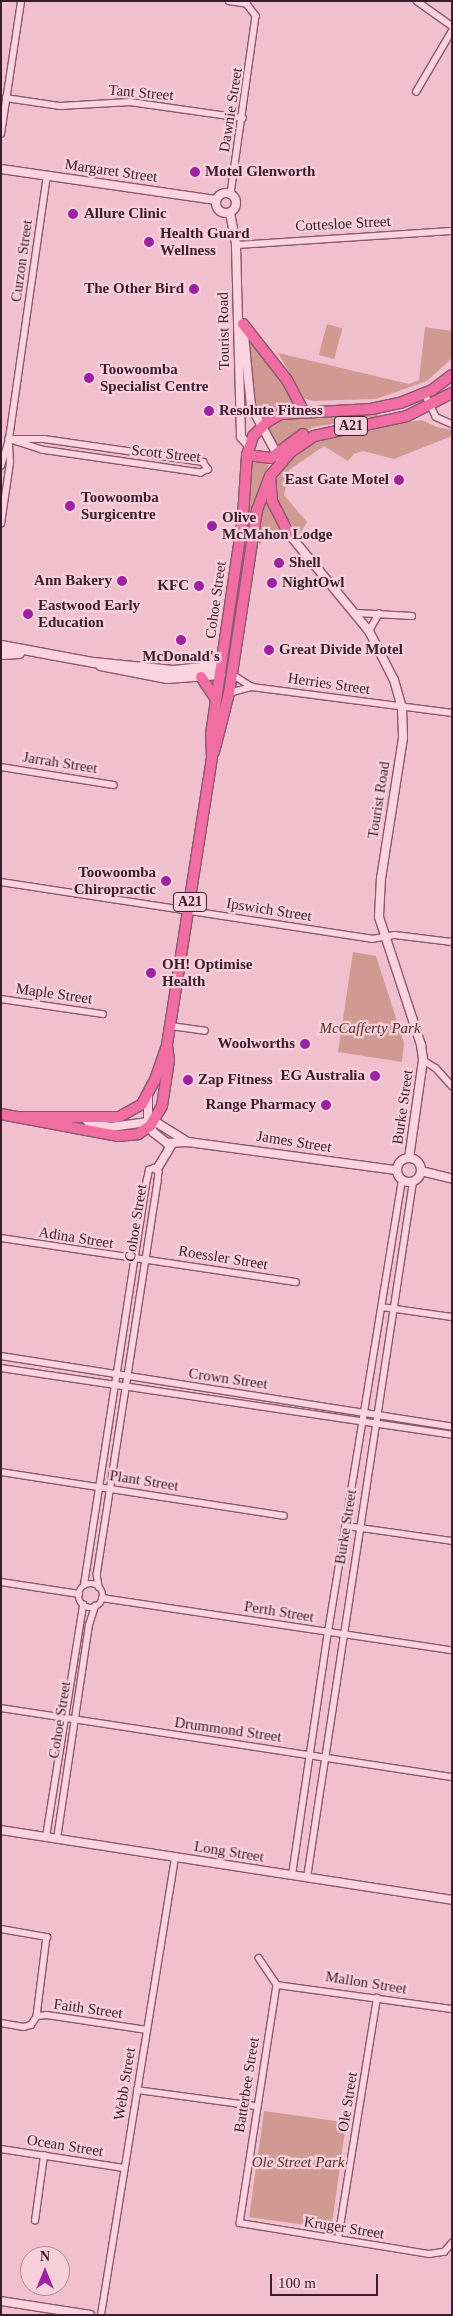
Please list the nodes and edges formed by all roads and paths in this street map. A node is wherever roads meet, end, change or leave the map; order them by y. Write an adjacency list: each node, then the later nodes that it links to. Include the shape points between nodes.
1 (21, 1): 7 (street)
2 (229, 1): 8 (street, Dawnie Street, via 247,4 256,16)
3 (417, 1): 4 (street)
4 (452, 26)
5 (452, 31): 6 (street)
6 (416, 92)
7 (6, 98): 8 (street, Tant Street, via 60,106 130,102); 9 (street)
8 (243, 118): 12 (street, Dawnie Street)
9 (1, 134)
10 (1, 169): 11 (street, Margaret Street)
11 (47, 176): 13 (street, Margaret Street); 27 (street, Curzon Street)
12 (231, 194): 13 (street, via 225,193); 14 (street, via 237,204)
13 (216, 200): 14 (street, via 219,211)
14 (230, 213): 16 (street, Tourist Road)
15 (452, 231): 16 (street, Cottesloe Street)
16 (236, 245): 17 (street, Tourist Road)
17 (238, 307): 18 (street, Tourist Road); 28 (street, Tourist Road, via 241,437)
18 (243, 324): 23 (highway, via 287,380); 25 (street, Tourist Road, via 248,397)
19 (452, 375): 21 (highway, A21)
20 (452, 393): 22 (highway, A21)
21 (425, 394): 22 (street); 23 (highway, A21, via 370,409)
22 (430, 406): 24 (street, via 438,419); 29 (highway, A21, via 398,418 313,429)
23 (303, 410): 25 (highway, A21, via 281,414)
24 (452, 424)
25 (261, 427): 28 (highway, A21); 29 (street, Tourist Road)
26 (1, 438): 27 (street, Scott Street)
27 (9, 439): 27 (street, Scott Street, via 44,439 204,463 208,469 201,473 42,450); 30 (street, Curzon Street); 32 (street, Curzon Street, via 10,463)
28 (248, 451): 29 (highway, via 264,459); 43 (highway, Cohoe Street / A21, via 244,508)
29 (279, 458): 31 (highway, A21)
30 (1, 466)
31 (270, 476): 33 (highway, via 272,501); 34 (highway, Cohoe Street / A21, via 257,510)
32 (1, 524)
33 (289, 534): 35 (street, Tourist Road)
34 (247, 580): 43 (highway, via 237,607 228,664); 44 (highway, Cohoe Street / A21)
35 (357, 613): 36 (street); 38 (street, Tourist Road)
36 (379, 614): 37 (street); 38 (street)
37 (412, 616)
38 (369, 631): 49 (street, Tourist Road, via 394,680)
39 (1, 645): 40 (main road)
40 (30, 652): 41 (main road); 42 (main road)
41 (1, 654)
42 (92, 662): 43 (main road, via 179,670); 45 (main road, via 111,669 167,678)
43 (221, 669): 45 (main road); 48 (highway, Cohoe Street / A21)
44 (232, 674): 46 (street, Herries Street); 47 (highway, Cohoe Street / A21)
45 (201, 677): 48 (highway)
46 (252, 688): 47 (street, Herries Street); 49 (street, Herries Street)
47 (229, 693): 51 (highway, Cohoe Street / A21)
48 (216, 699): 51 (highway, Cohoe Street / A21)
49 (402, 708): 50 (street, Herries Street); 56 (street, Tourist Road, via 403,738 380,878 379,917)
50 (452, 713)
51 (212, 758): 55 (highway, Cohoe Street / A21)
52 (1, 766): 53 (street, Jarrah Street)
53 (114, 785)
54 (1, 882): 55 (street, Ipswich Street)
55 (188, 910): 56 (street, Ipswich Street, via 372,939); 60 (highway, Cohoe Street / A21)
56 (384, 937): 57 (street, Ipswich Street, via 395,935); 63 (street, Tourist Road)
57 (452, 942)
58 (1, 999): 59 (street, Maple Street)
59 (103, 1014)
60 (170, 1026): 61 (street); 62 (highway, Cohoe Street / A21)
61 (205, 1031)
62 (167, 1045): 65 (highway, Cohoe Street / A21); 69 (highway, Cohoe Street / A21, via 170,1060 163,1102)
63 (423, 1060): 64 (street, via 436,1068); 72 (street, Burke Street)
64 (452, 1086)
65 (148, 1096): 68 (highway, via 137,1108 119,1116); 69 (street)
66 (1, 1114): 67 (highway)
67 (22, 1117): 68 (highway); 69 (highway, via 117,1136 138,1134)
68 (84, 1118): 69 (street, via 90,1123 111,1127)
69 (150, 1122): 70 (street, James Street); 71 (street, via 159,1138)
70 (188, 1142): 71 (street, James Street); 74 (street, James Street)
71 (172, 1144): 73 (street)
72 (409, 1158): 74 (street, via 402,1160); 75 (street, via 420,1164)
73 (157, 1169): 80 (street, Cohoe Street, via 158,1182); 81 (street, Cohoe Street, via 148,1172)
74 (396, 1170): 77 (street)
75 (421, 1171): 76 (street); 78 (street)
76 (452, 1179)
77 (402, 1181): 78 (street); 83 (street, Burke Street)
78 (413, 1182): 84 (street, Burke Street)
79 (1, 1238): 81 (street, Adina Street)
80 (146, 1258): 81 (street, Adina Street); 82 (street, Roessler Street); 89 (street, Cohoe Street)
81 (134, 1260): 88 (street, Cohoe Street)
82 (296, 1282)
83 (382, 1306): 84 (street); 92 (street, Burke Street)
84 (394, 1308): 85 (street); 93 (street, Burke Street)
85 (452, 1317)
86 (1, 1356): 88 (street, Crown Street)
87 (1, 1368): 90 (street, Crown Street)
88 (117, 1375): 89 (street, Crown Street); 90 (street, Cohoe Street)
89 (128, 1377): 91 (street, Cohoe Street); 92 (street, Crown Street)
90 (115, 1385): 91 (street, Crown Street); 99 (street, Cohoe Street)
91 (126, 1387): 94 (street, Crown Street); 100 (street, Cohoe Street)
92 (365, 1412): 93 (street, Crown Street); 94 (street, Burke Street)
93 (378, 1414): 95 (street, Burke Street); 96 (street, Crown Street)
94 (363, 1424): 95 (street, Crown Street); 102 (street, Burke Street)
95 (376, 1426): 97 (street, Crown Street); 103 (street, Burke Street)
96 (452, 1427)
97 (452, 1435)
98 (1, 1472): 99 (street, Plant Street)
99 (100, 1487): 100 (street, Plant Street); 106 (street, Cohoe Street)
100 (112, 1489): 101 (street, Plant Street); 107 (street, Cohoe Street, via 97,1574)
101 (284, 1516)
102 (347, 1526): 103 (street); 112 (street, Burke Street)
103 (361, 1528): 104 (street); 113 (street, Burke Street)
104 (452, 1541)
105 (1, 1582): 108 (street)
106 (84, 1586): 107 (street); 108 (street)
107 (99, 1587): 109 (street)
108 (79, 1594): 110 (street)
109 (102, 1598): 111 (street); 112 (street, Perth Street)
110 (83, 1604): 111 (street); 116 (street, Cohoe Street)
111 (95, 1606): 117 (street, Cohoe Street)
112 (328, 1632): 113 (street, Perth Street); 118 (street, Burke Street)
113 (343, 1634): 114 (street, Perth Street); 119 (street, Burke Street)
114 (452, 1650)
115 (1, 1708): 116 (street, Drummond Street)
116 (65, 1717): 117 (street, Drummond Street); 122 (street, Cohoe Street)
117 (75, 1719): 118 (street, Drummond Street); 123 (street, Cohoe Street)
118 (312, 1755): 119 (street, Drummond Street); 125 (street, Burke Street)
119 (326, 1757): 120 (street, Drummond Street); 126 (street, Burke Street)
120 (452, 1776)
121 (1, 1830): 122 (street, Long Street)
122 (46, 1837): 123 (street, Long Street)
123 (57, 1839): 124 (street, Long Street)
124 (175, 1857): 125 (street, Long Street); 135 (street, Webb Street)
125 (292, 1875): 126 (street, Long Street)
126 (307, 1878): 127 (street, Long Street)
127 (452, 1900)
128 (1, 1928): 133 (street, via 47,1937)
129 (259, 1958): 130 (street)
130 (277, 1985): 131 (street, Mallon Street); 137 (street, Batterbee Street)
131 (378, 1998): 132 (street, Mallon Street); 143 (street, Ole Street)
132 (452, 2009)
133 (37, 2016): 134 (street, Faith Street, via 31,2025 24,2027); 135 (street, Faith Street)
134 (1, 2023)
135 (146, 2030): 136 (street, Webb Street)
136 (137, 2090): 137 (street); 140 (street, Webb Street)
137 (256, 2106): 142 (street, Batterbee Street)
138 (1, 2149): 139 (street, Ocean Street)
139 (44, 2156): 140 (street, Ocean Street); 141 (street)
140 (124, 2168): 148 (street, Webb Street)
141 (34, 2221)
142 (240, 2222): 143 (street, Kruger Street)
143 (338, 2239): 144 (street, Kruger Street, via 429,2254 444,2252)
144 (452, 2243)
145 (1, 2301): 146 (street)
146 (48, 2312): 147 (street)
147 (90, 2315)
148 (101, 2315)

